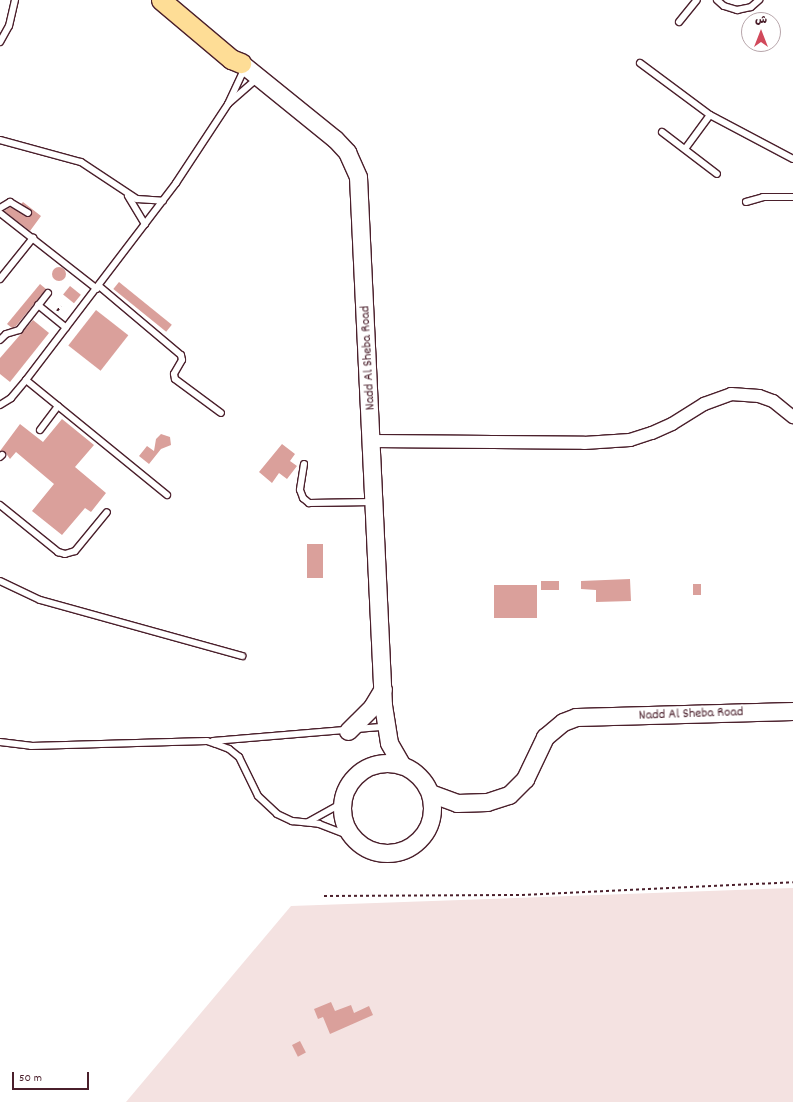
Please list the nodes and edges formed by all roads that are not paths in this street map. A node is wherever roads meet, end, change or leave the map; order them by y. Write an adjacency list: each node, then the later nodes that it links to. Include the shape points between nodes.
1 (15, 0): 8 (lane, via 9,26)
2 (161, 0): 10 (main road, via 230,59)
3 (169, 0): 10 (main road)
4 (697, 0): 7 (lane)
5 (717, 0): 6 (lane, via 724,6 737,10 751,7)
6 (759, 0)
7 (679, 22)
8 (0, 42)
9 (640, 62): 12 (lane)
10 (248, 69): 11 (lane); 11 (lane); 39 (main road, Nadd Al Sheba Road, via 339,142 352,160 358,177)
11 (228, 104): 20 (lane)
12 (710, 114): 15 (lane); 16 (lane)
13 (662, 132): 15 (lane)
14 (0, 140): 18 (lane, via 81,162)
15 (685, 149): 17 (lane)
16 (793, 159)
17 (718, 174)
18 (128, 196): 20 (lane, via 145,201); 25 (lane)
19 (793, 197): 21 (lane, via 763,197)
20 (163, 201): 25 (lane)
21 (746, 202)
22 (0, 208): 24 (lane, via 10,202)
23 (0, 213): 26 (lane)
24 (28, 214)
25 (145, 224): 28 (lane)
26 (33, 238): 27 (lane); 28 (lane)
27 (0, 279)
28 (98, 287): 31 (lane); 36 (lane, via 181,355 182,360 174,372 175,380)
29 (48, 293): 30 (lane)
30 (38, 305): 31 (lane); 32 (lane, via 18,330 6,334)
31 (66, 328): 33 (lane)
32 (0, 340)
33 (26, 380): 34 (lane, via 11,398); 35 (lane)
34 (0, 405)
35 (58, 406): 38 (lane); 41 (lane)
36 (221, 413)
37 (793, 417): 39 (street, via 773,402 759,396 731,394 704,404 659,430 630,440 584,443)
38 (40, 430)
39 (372, 441): 42 (main road, Nadd Al Sheba Road)
40 (304, 464): 42 (lane, via 300,490 303,498 309,503)
41 (167, 495)
42 (374, 502): 47 (main road, Nadd Al Sheba Road)
43 (0, 505): 44 (lane, via 58,552 65,554 75,551)
44 (107, 512)
45 (0, 581): 46 (lane, via 40,600)
46 (242, 656)
47 (383, 697): 50 (main road, Nadd Al Sheba Road); 51 (main road); 54 (main road, Nadd Al Sheba Road, via 389,743)
48 (793, 711): 49 (main road, Nadd Al Sheba Road)
49 (589, 717): 56 (main road, Nadd Al Sheba Road, via 566,720 550,731 541,743 525,779 515,790 502,798 487,802 457,803); 59 (main road, Nadd Al Sheba Road, via 561,729 551,738 532,779 517,796 496,805 449,812)
50 (380, 727): 51 (lane); 55 (main road, Nadd Al Sheba Road, via 379,747)
51 (348, 731): 52 (lane)
52 (207, 741): 53 (lane, via 31,746); 58 (lane, via 229,749 239,757 258,796 271,809 292,821)
53 (0, 742)
54 (401, 764): 55 (main road, via 385,762); 56 (main road, via 419,776)
55 (370, 766): 57 (main road, via 353,778 345,789)
56 (430, 794): 59 (main road)
57 (342, 803): 58 (lane); 60 (main road, via 344,824)
58 (308, 822): 60 (lane)
59 (430, 822): 60 (main road, via 419,840 407,848 394,852 380,852 367,848)
60 (351, 836)

